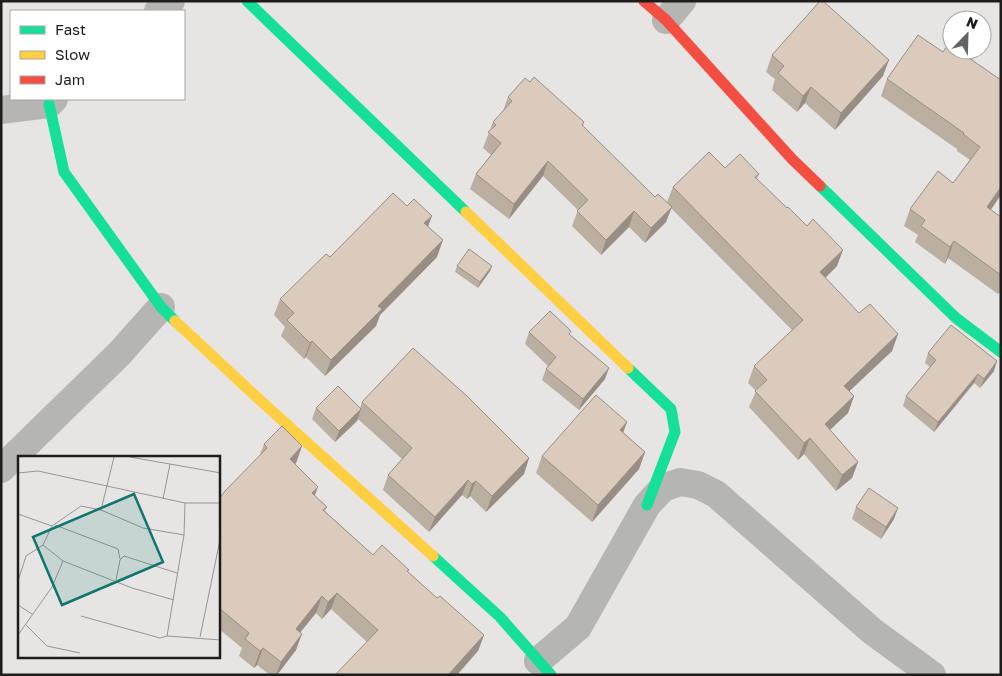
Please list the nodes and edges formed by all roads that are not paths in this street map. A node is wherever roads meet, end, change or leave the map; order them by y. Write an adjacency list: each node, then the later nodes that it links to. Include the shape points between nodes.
1 (171, 1): 4 (street)
2 (247, 1): 11 (street, via 671,408 675,432)
3 (644, 1): 5 (street)
4 (159, 10)
5 (674, 11): 9 (street, via 792,159 956,318)
6 (51, 101): 7 (street); 8 (street, via 64,172)
7 (1, 110)
8 (161, 307): 10 (street, via 119,354); 12 (street, via 500,617)
9 (1001, 352)
10 (1, 469)
11 (647, 505): 12 (street, via 578,627); 13 (street, via 663,488 680,482 698,485 716,494 872,632)
12 (544, 668)
13 (932, 675)

